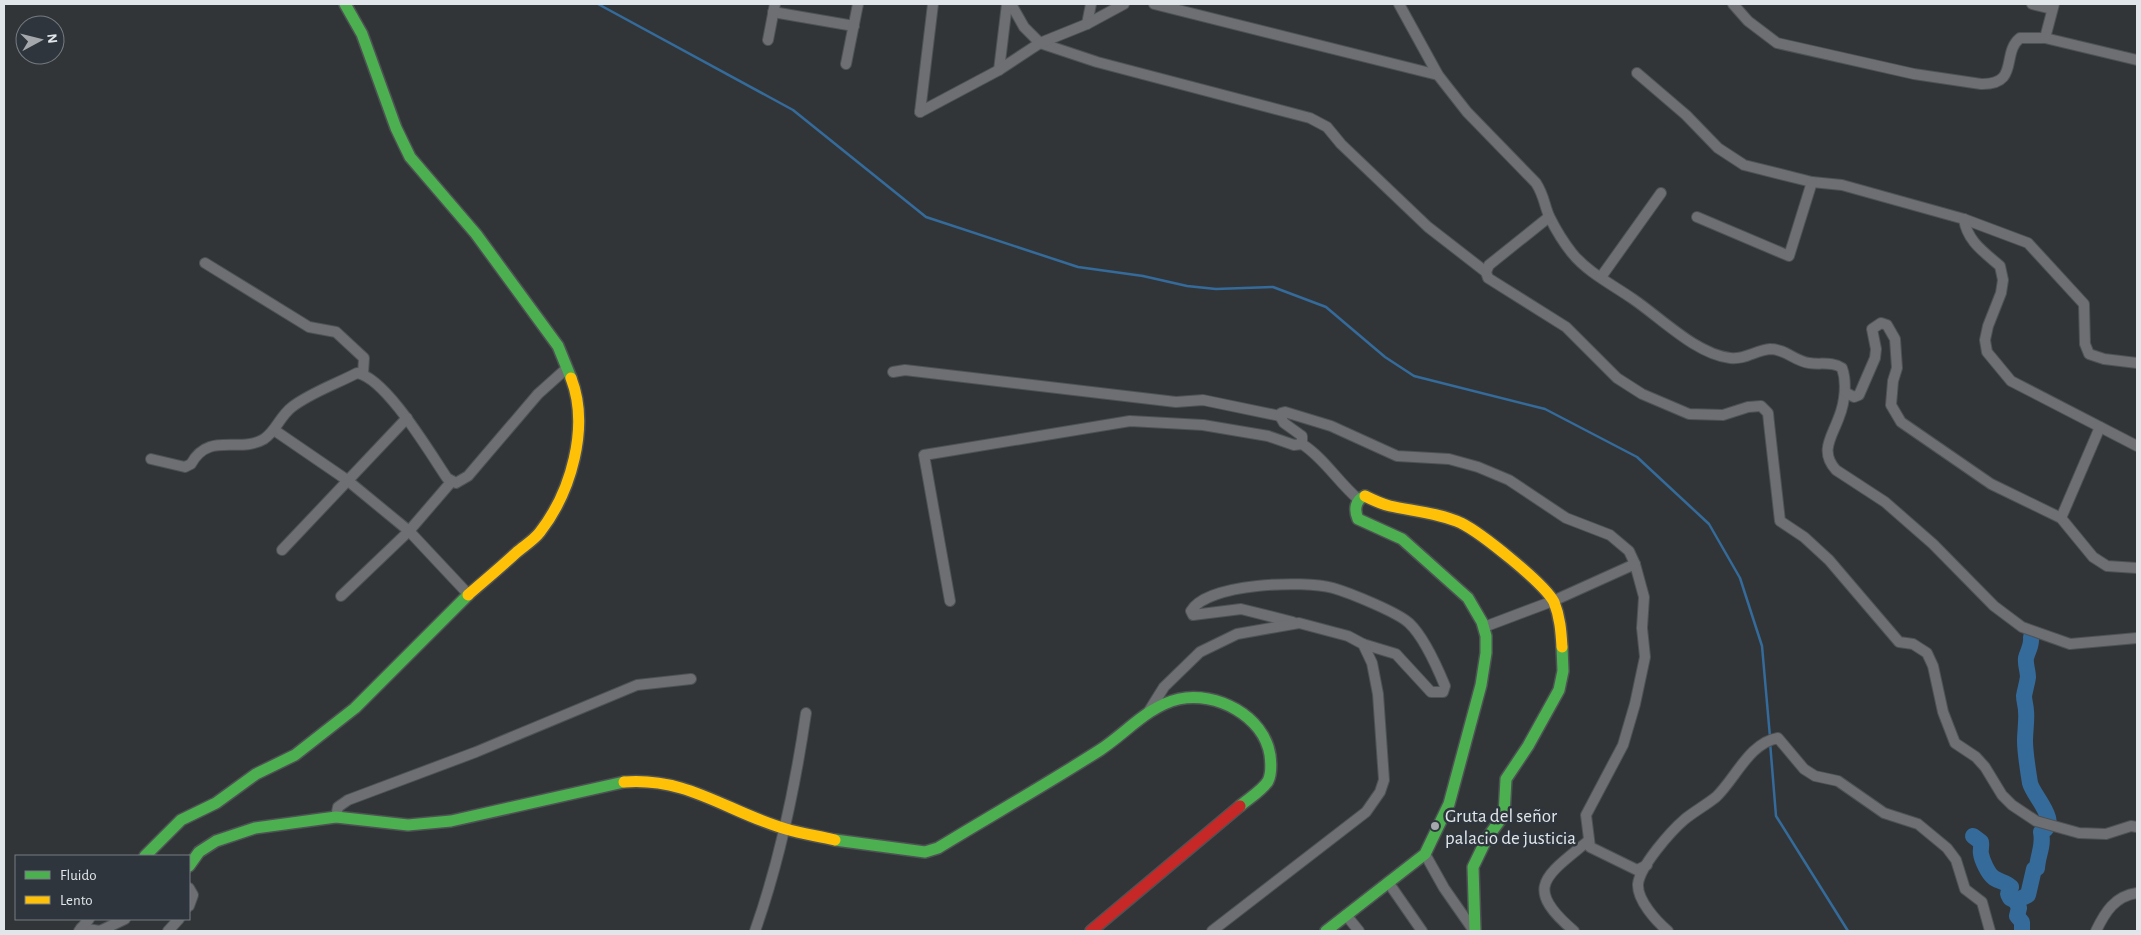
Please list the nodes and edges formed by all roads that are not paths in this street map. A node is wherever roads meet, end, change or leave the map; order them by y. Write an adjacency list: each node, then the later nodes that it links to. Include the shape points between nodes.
1 (345, 4): 33 (street, via 362,34 410,158 476,234 521,293 558,346)
2 (858, 4): 15 (street)
3 (933, 4): 21 (street, via 920,112)
4 (1007, 4): 21 (street)
5 (1011, 4): 18 (street, via 1024,27)
6 (1091, 4): 14 (street)
7 (1124, 4): 14 (street)
8 (1154, 4): 23 (street)
9 (1399, 4): 23 (street)
10 (1733, 4): 16 (street, via 1748,21 1777,43 1914,74 1981,84 1990,84 2005,76 2014,46 2020,38)
11 (2032, 4): 12 (street)
12 (2053, 7): 16 (street)
13 (774, 8): 15 (street); 17 (street)
14 (1087, 24): 18 (street)
15 (854, 26): 20 (street)
16 (2045, 38): 19 (street)
17 (768, 40)
18 (1040, 43): 21 (street); 30 (street, via 1097,62 1318,122 1327,127 1428,227)
19 (2137, 60)
20 (846, 64)
21 (999, 70)
22 (1637, 73): 24 (street, via 1718,148 1744,165)
23 (1438, 75): 26 (street, via 1467,112 1536,183 1544,196)
24 (1812, 182): 27 (street, via 1789,256); 28 (street, via 1842,185)
25 (1661, 193): 31 (street)
26 (1549, 217): 30 (street, via 1489,265); 31 (street, via 1573,254)
27 (1697, 217)
28 (1964, 219): 32 (street, via 2028,243 2084,304 2085,344 2089,354); 39 (street, via 1966,232 2000,266 2003,280 1988,326 1987,352 2011,381)
29 (205, 264): 35 (street, via 309,327 341,335 364,358)
30 (1486, 272): 64 (street, via 1488,278 1566,327 1617,378 1642,394 1689,414 1724,415 1761,406 1768,413 1780,521 1829,560 1899,642 1921,647 1928,654 1955,743 1985,766 2002,795 2012,805 2036,821 2078,833 2106,834)
31 (1601, 277): 36 (street, via 1691,341 1721,356 1743,358 1760,350 1772,349 1785,351 1808,363 1838,365 1845,376)
32 (2137, 364)
33 (567, 368): 45 (street, via 538,394 468,476); 52 (street, via 576,391 578,432 575,457 559,502 539,533)
34 (893, 372): 37 (street, via 905,370 1176,402 1203,400)
35 (363, 374): 38 (street, via 379,385); 40 (street, via 357,373 296,404)
36 (1844, 392): 47 (street, via 1854,397 1859,395 1875,358 1872,329 1881,323 1887,325 1892,331 1898,354 1891,405 1901,422 1991,484); 58 (street, via 1840,416 1826,449 1830,464 1885,502 1923,534 1994,606 2022,627 2062,643 2079,645)
37 (1280, 416): 41 (street, via 1302,436); 50 (street, via 1285,412 1331,426 1397,456 1449,459 1501,477 1566,518 1610,535 1629,551)
38 (407, 418): 44 (street); 45 (street)
39 (2100, 427): 42 (street); 47 (street)
40 (274, 430): 43 (street, via 253,442 205,448 185,467); 44 (street)
41 (1302, 444): 46 (street, via 1316,452 1343,486); 54 (street, via 1203,425 1130,421 924,455)
42 (2137, 446)
43 (151, 459)
44 (347, 480): 48 (street); 49 (street)
45 (452, 481): 48 (street)
46 (1358, 499): 55 (street, via 1370,497 1390,506 1460,523 1540,584); 57 (street, via 1354,512 1358,519 1402,539 1468,598)
47 (2061, 518): 51 (street, via 2094,557 2107,566)
48 (409, 531): 52 (street); 53 (street)
49 (282, 550)
50 (1635, 564): 55 (street); 66 (street, via 1644,597 1642,628 1645,657 1623,745 1586,815)
51 (2137, 568)
52 (469, 595): 68 (street, via 355,708 295,755 256,774 216,803 181,820)
53 (341, 596)
54 (950, 601)
55 (1553, 601): 57 (street); 87 (street, via 1561,623 1563,671 1559,690 1506,779 1504,815 1475,860 1472,884)
56 (1299, 623): 59 (street, via 1348,636); 59 (street, via 1241,609 1193,615 1191,611 1198,602 1234,588 1287,583 1332,588 1409,623 1440,674 1445,686 1443,692 1430,692 1396,654); 61 (street, via 1237,634 1200,652 1164,687)
57 (1484, 628): 67 (street, via 1486,653 1481,684 1453,790)
58 (2137, 638)
59 (1363, 644): 83 (street, via 1372,664 1378,694 1384,780 1380,792 1366,812)
60 (691, 679): 63 (street, via 637,685 591,702 476,752 348,800 338,807)
61 (1149, 711): 65 (street, via 1107,745 938,848 925,852); 82 (street, via 1179,699 1203,697 1224,703 1256,725 1264,736 1270,753 1271,776 1267,783)
62 (806, 714): 65 (street, via 797,779)
63 (336, 817): 65 (street, via 408,824 451,821 620,782 649,780 679,786); 69 (street, via 234,834 207,846)
64 (2137, 827)
65 (785, 829): 81 (street)
66 (1588, 841): 70 (street, via 1590,847 1637,870); 88 (street, via 1547,875 1543,889 1554,914)
67 (1425, 854): 71 (street); 87 (street)
68 (146, 855)
69 (190, 865)
70 (1647, 865): 89 (street, via 1638,885 1640,896); 90 (street, via 1683,821 1716,797 1749,756 1767,740 1778,738 1804,769 1815,776 1838,782 1884,813 1918,824 1946,848 1956,860 1965,889 1982,902)
71 (1388, 882): 75 (street); 86 (street)
72 (190, 890): 74 (street, via 193,895)
73 (2137, 893): 91 (street, via 2125,895 2110,906)
74 (190, 903)
75 (1346, 915): 84 (street); 85 (street)
76 (88, 920): 79 (street)
77 (123, 920): 79 (street, via 100,931)
78 (178, 920): 80 (street)
79 (80, 930)
80 (168, 931)
81 (755, 931)
82 (1091, 931)
83 (1212, 931)
84 (1326, 931)
85 (1359, 931)
86 (1422, 931)
87 (1474, 931)
88 (1574, 931)
89 (1668, 931)
90 (1990, 931)
91 (2096, 931)

